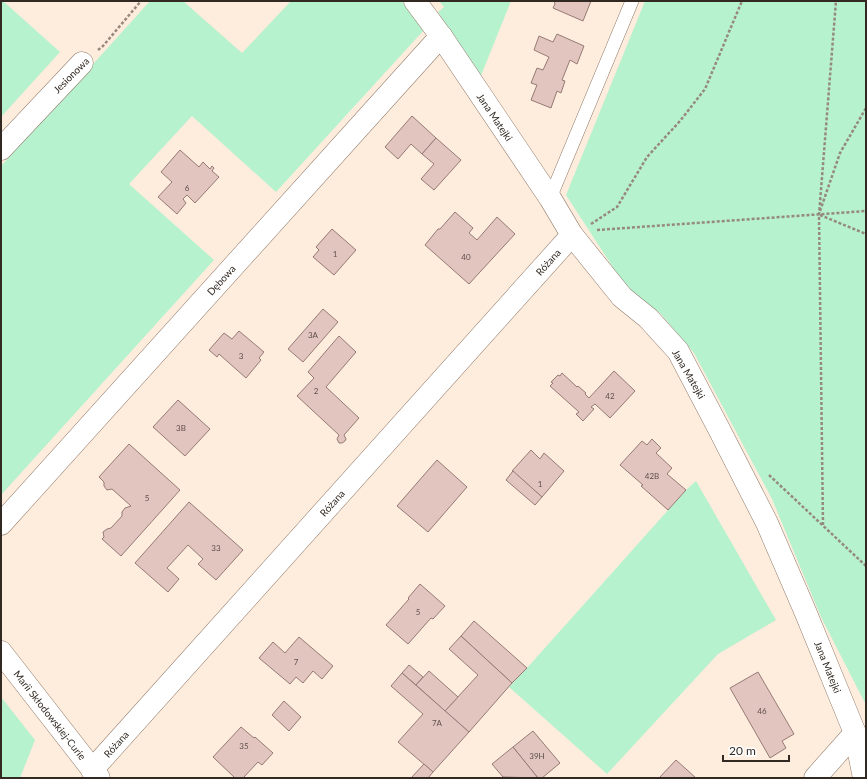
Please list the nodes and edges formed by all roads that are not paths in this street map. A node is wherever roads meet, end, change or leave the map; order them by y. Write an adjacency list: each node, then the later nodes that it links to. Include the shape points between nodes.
1 (414, 1): 3 (street, Jana Matejki)
2 (632, 1): 6 (lane)
3 (441, 36): 6 (street, Jana Matejki); 8 (street, Dębowa)
4 (82, 63): 5 (street, Jesionowa)
5 (1, 150)
6 (550, 198): 7 (street, Jana Matejki)
7 (572, 235): 10 (street, Jana Matejki, via 622,297 648,318 678,351 767,523); 11 (street, Różana)
8 (1, 524)
9 (1, 652): 11 (street, Marii Skłodowskiej-Curie)
10 (855, 733): 12 (street); 13 (street, Jana Matejki)
11 (96, 774)
12 (815, 778)
13 (864, 778)

